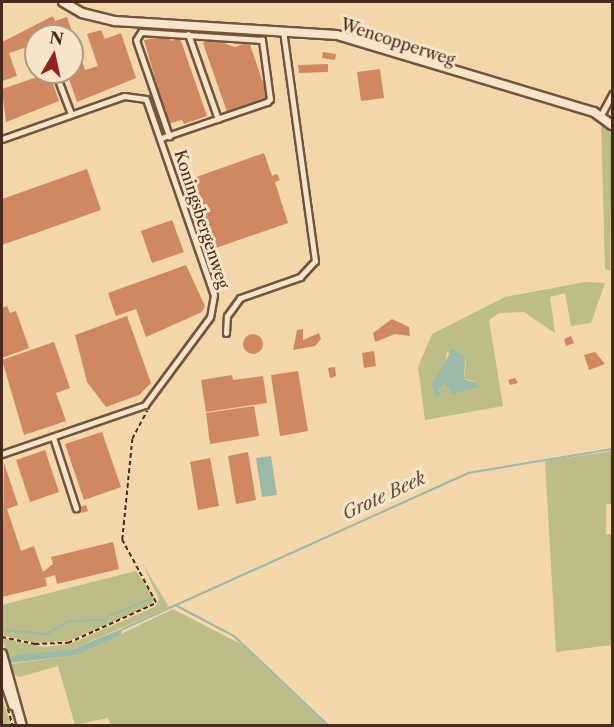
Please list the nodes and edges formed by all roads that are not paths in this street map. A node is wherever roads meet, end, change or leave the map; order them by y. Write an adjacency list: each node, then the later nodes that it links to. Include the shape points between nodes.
1 (63, 2): 2 (street, Wencopperweg, via 82,14 115,21)
2 (283, 29): 7 (street, Wencopperweg, via 337,35); 14 (street, via 315,261 300,277 240,298)
3 (188, 34): 8 (street); 8 (street, Koningsbergenweg, via 264,42 270,99); 10 (street, Koningsbergenweg, via 144,31 136,40)
4 (60, 84): 6 (street)
5 (612, 94): 7 (street)
6 (71, 114): 11 (street, Koningsbergenweg, via 135,94 148,102); 12 (street, Koningsbergenweg)
7 (600, 115): 9 (street, Wencopperweg)
8 (218, 119): 10 (street, Koningsbergenweg)
9 (612, 125)
10 (169, 136): 11 (street, Koningsbergenweg)
11 (161, 138): 13 (street, Koningsbergenweg, via 212,287)
12 (2, 139)
13 (213, 310): 14 (street); 16 (street, Koningsbergenweg, via 156,395 140,408)
14 (227, 316): 15 (street)
15 (226, 333)
16 (53, 437): 17 (street, Koningsbergenweg); 18 (street)
17 (2, 454)
18 (76, 508)
19 (2, 654): 20 (street)
20 (4, 670): 21 (street)
21 (22, 726)

